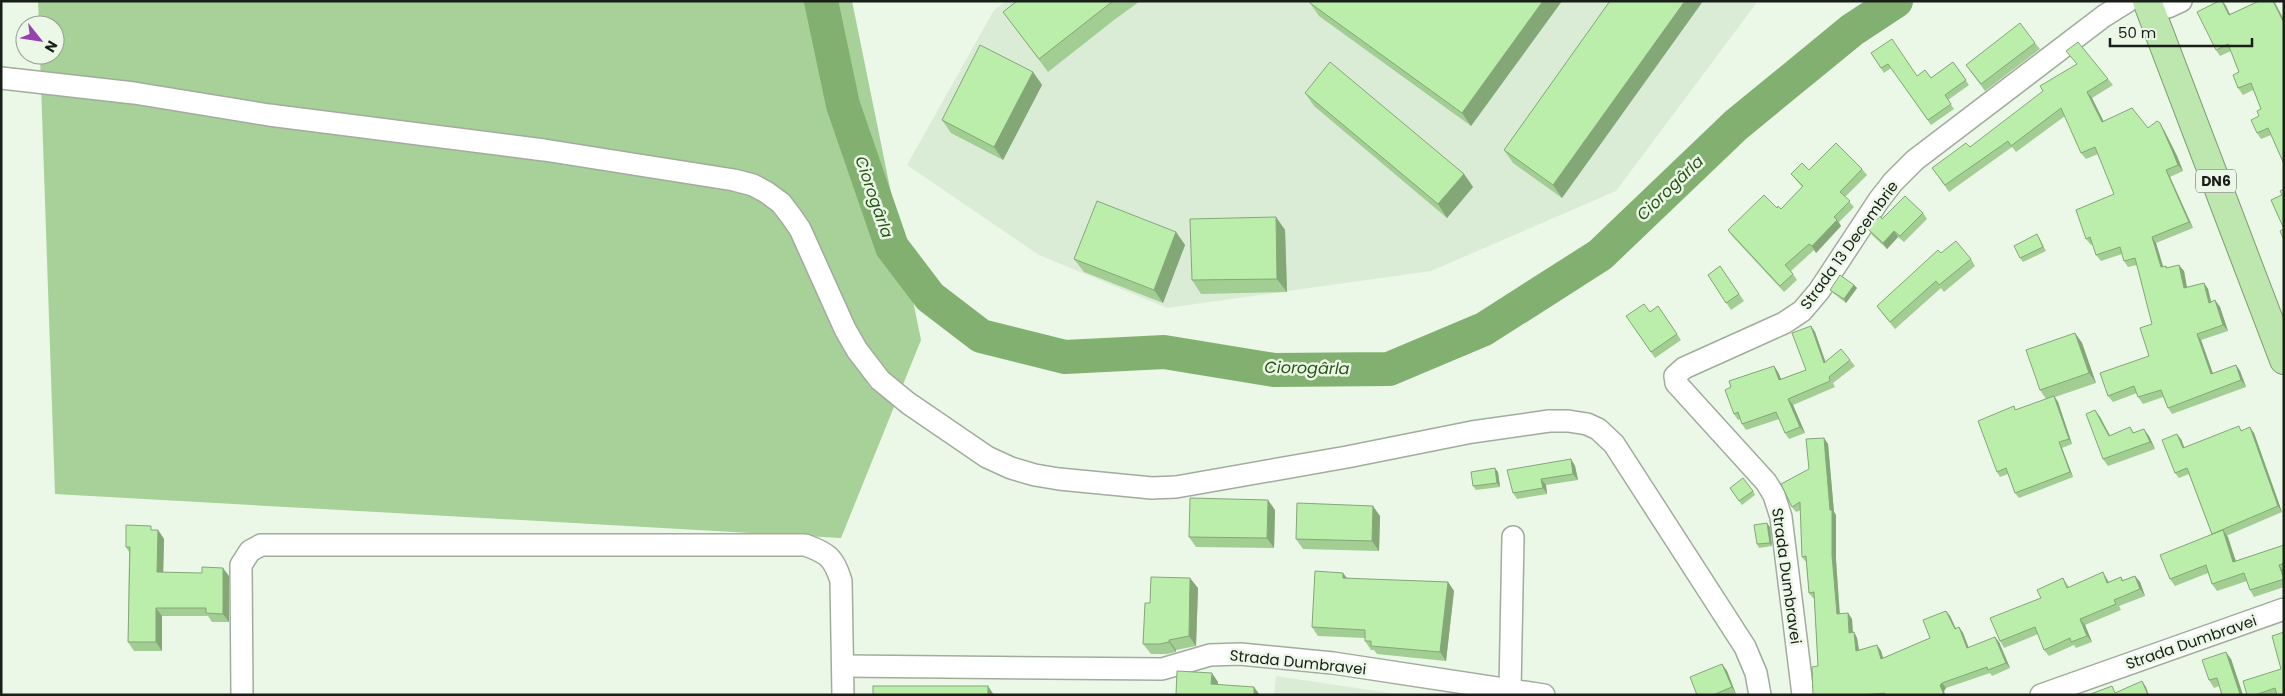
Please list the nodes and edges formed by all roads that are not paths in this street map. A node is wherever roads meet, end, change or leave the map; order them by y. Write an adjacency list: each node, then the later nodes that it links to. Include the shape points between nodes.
1 (2128, 1): 6 (street, Strada 13 Decembrie, via 1915,160 1879,200 1819,291 1802,311 1784,323 1684,368)
2 (2166, 3): 4 (highway, DN6); 5 (highway, DN6)
3 (1, 78): 14 (street, via 134,93 268,115 544,150 753,185 781,203 800,229 845,328 880,380 988,458 1035,475 1176,488 1472,432 1549,421 1587,424 1614,444 1730,621 1752,661)
4 (2284, 311)
5 (2284, 360)
6 (1675, 376): 15 (street, Strada Dumbravei, via 1676,383 1766,482 1774,495 1781,517)
7 (1513, 537): 10 (street)
8 (2284, 609): 16 (street, Strada Dumbravei)
9 (843, 666): 10 (street, Strada Dumbravei, via 1162,669 1210,655 1240,654 1333,663); 11 (street, via 841,581 837,567 823,551 805,545 261,545 250,551 241,565); 12 (street)
10 (1510, 690): 13 (street, Strada Dumbravei)
11 (242, 695)
12 (843, 695)
13 (1544, 695)
14 (1760, 695)
15 (1803, 695)
16 (2041, 695)

